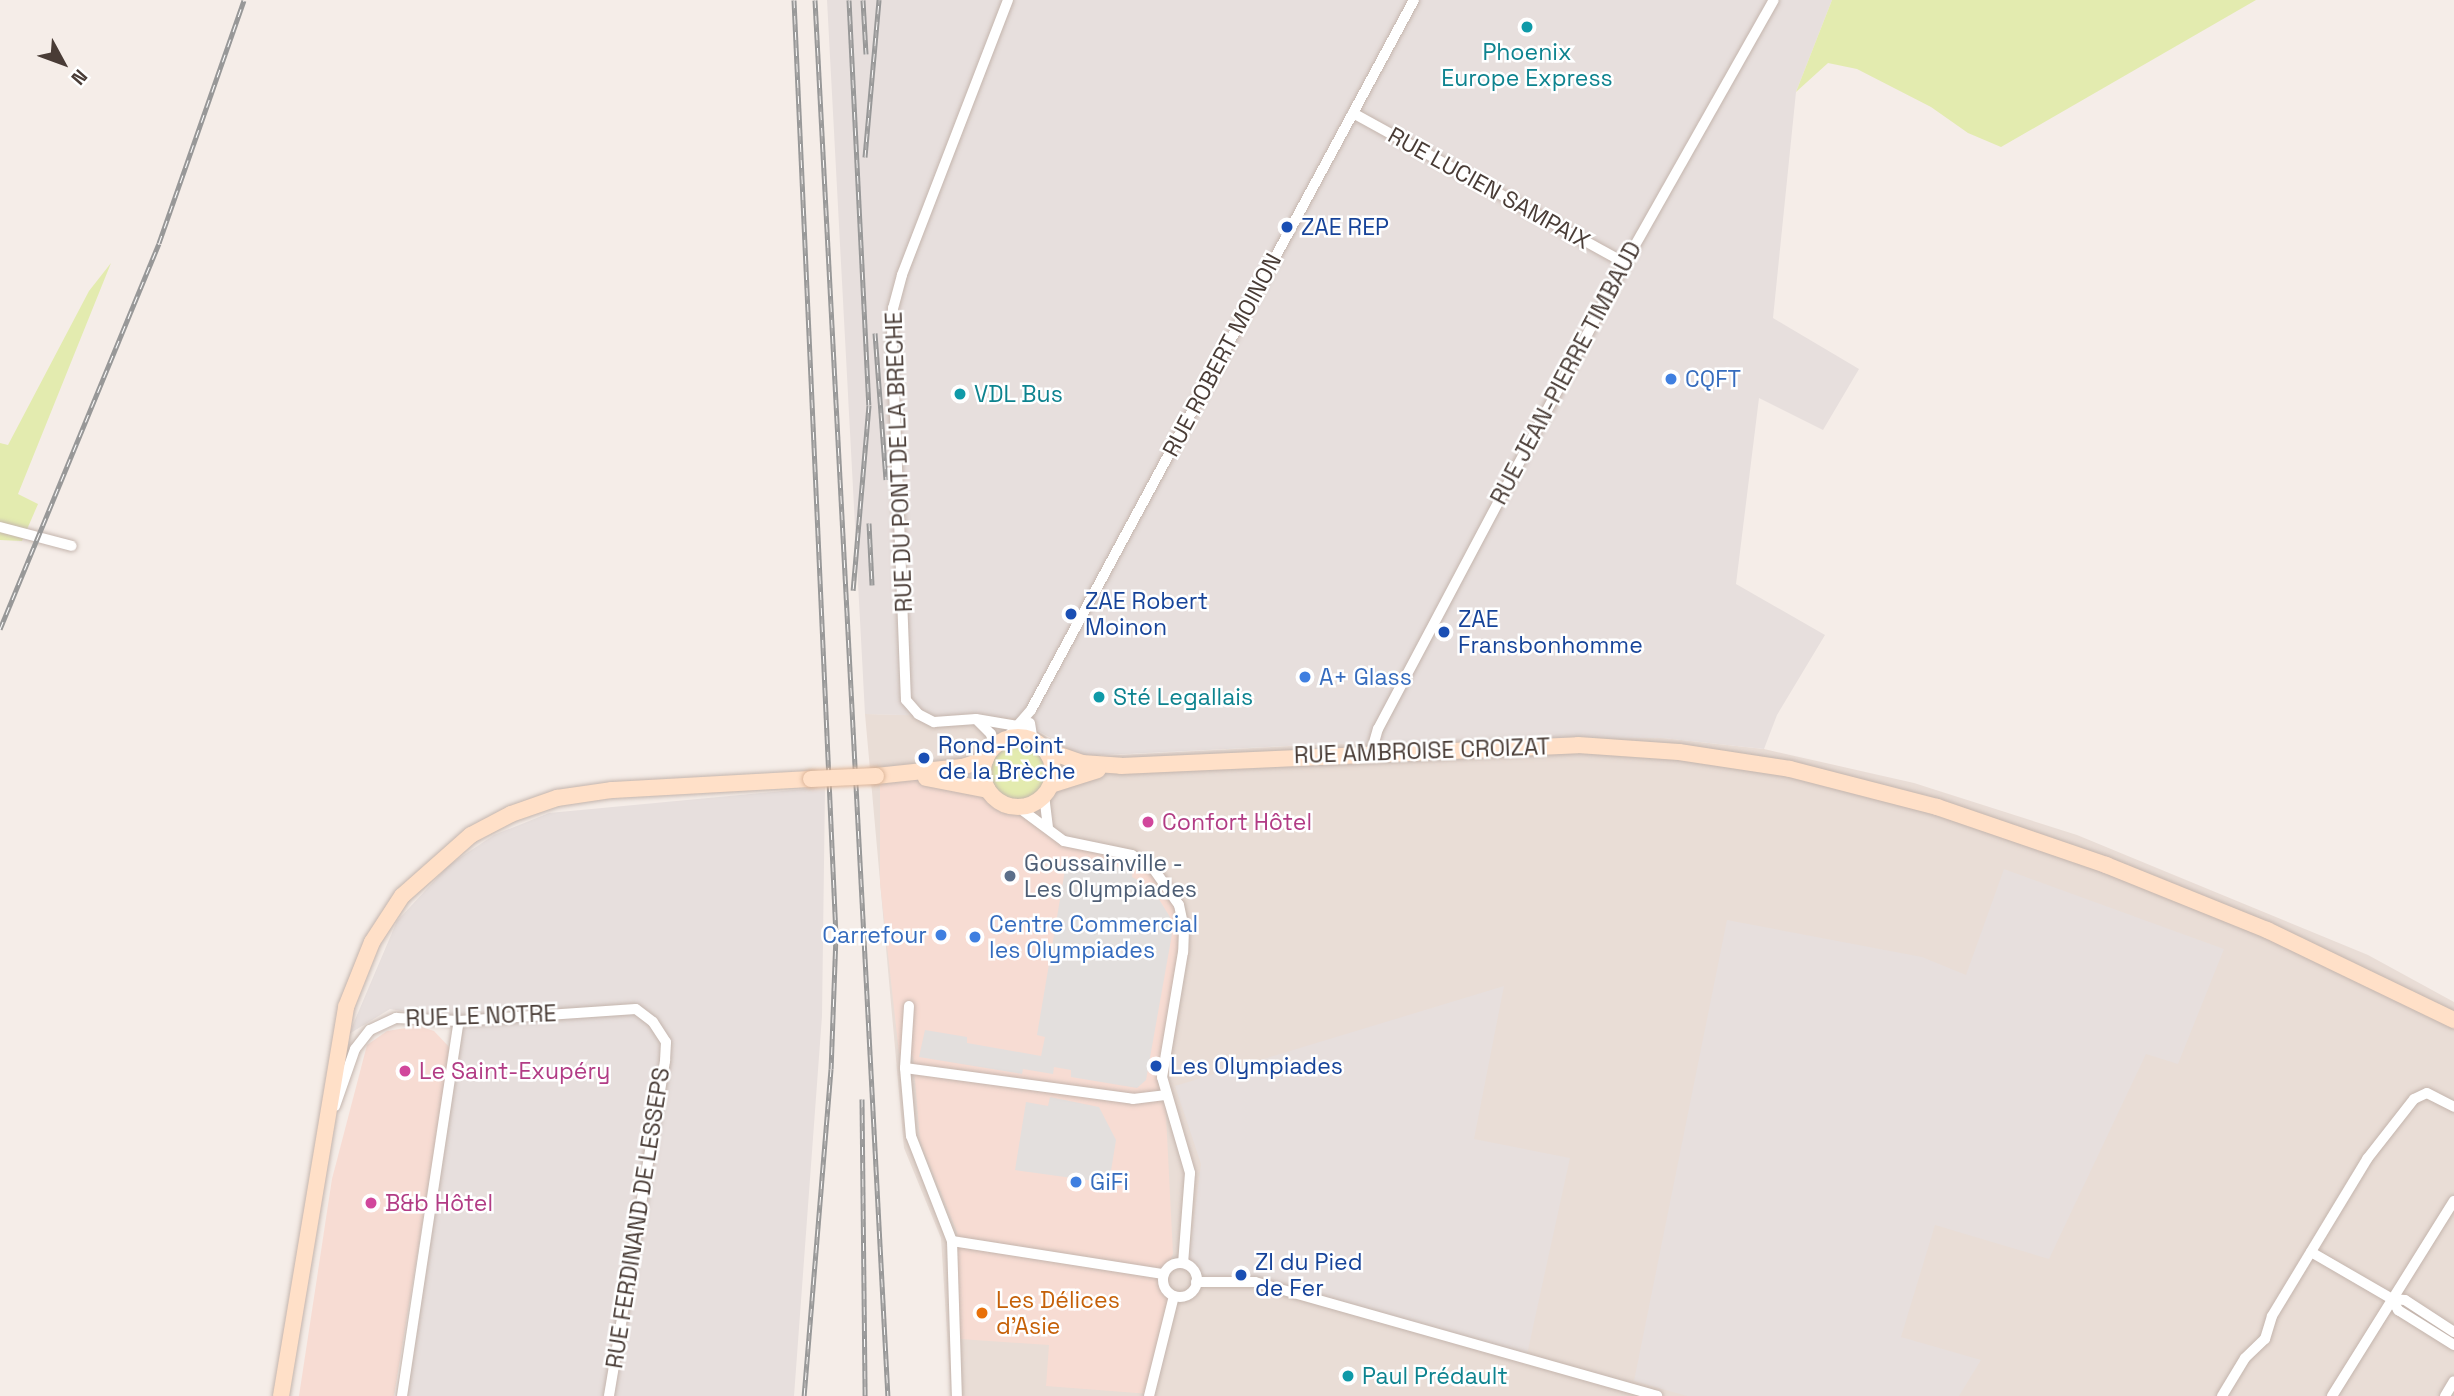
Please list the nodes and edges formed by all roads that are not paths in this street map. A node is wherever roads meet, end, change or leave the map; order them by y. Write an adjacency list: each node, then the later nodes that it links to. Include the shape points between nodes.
1 (1008, 0): 9 (street, RUE DU PONT DE LA BRECHE, via 902,275 892,316 906,700 918,714 934,722)
2 (1415, 0): 4 (street, RUE ROBERT MOINON)
3 (1774, 0): 5 (street, RUE JEAN-PIERRE TIMBAUD)
4 (1353, 113): 5 (street, RUE LUCIEN SAMPAIX); 8 (street, RUE ROBERT MOINON)
5 (1625, 263): 13 (street, RUE JEAN-PIERRE TIMBAUD, via 1377,729)
6 (0, 527): 7 (street)
7 (72, 545)
8 (1031, 710): 10 (street, RUE ROBERT MOINON); 11 (street, RUE ROBERT MOINON)
9 (975, 719): 10 (street, RUE DU PONT DE LA BRECHE); 12 (street, via 987,728)
10 (1017, 723): 11 (street, RUE DU PONT DE LA BRECHE); 12 (street, RUE ROBERT MOINON)
11 (1036, 740): 12 (main road); 14 (main road, via 1082,763); 17 (main road, via 1052,764)
12 (995, 749): 15 (main road, via 962,768); 16 (main road, via 984,775)
13 (1371, 753): 14 (main road, RUE AMBROISE CROIZAT); 22 (main road, RUE AMBROISE CROIZAT, via 1578,745 1723,757 1899,796 2071,852 2267,930)
14 (1121, 766): 17 (main road, via 1073,774)
15 (895, 775): 16 (main road); 27 (main road, bridge, via 570,795 511,814 457,844 402,896 364,958 346,1007)
16 (988, 790): 18 (main road, via 1001,802)
17 (1048, 790): 18 (main road); 19 (street)
18 (1018, 807): 19 (street)
19 (1048, 827): 25 (street, via 1064,841 1143,862 1168,885 1179,905 1184,929 1162,1077)
20 (909, 1006): 24 (street)
21 (636, 1009): 23 (street, RUE LE NOTRE); 41 (street, RUE FERDINAND DE LESSEPS, via 653,1022 666,1042)
22 (2454, 1020)
23 (459, 1021): 27 (street, RUE LE NOTRE, via 396,1018 370,1030 355,1049); 40 (street)
24 (905, 1068): 25 (street, via 1133,1099); 29 (street, via 911,1136)
25 (1165, 1095): 31 (street, via 1190,1173)
26 (2454, 1107): 30 (street, via 2427,1093 2414,1098 2367,1158)
27 (322, 1145): 39 (main road)
28 (2454, 1201): 35 (street)
29 (952, 1241): 32 (street); 42 (street)
30 (2311, 1252): 35 (street); 45 (street, via 2272,1316 2265,1339 2245,1358)
31 (1183, 1264): 32 (street); 33 (street, via 1193,1269)
32 (1163, 1274): 34 (street, via 1166,1290)
33 (1196, 1282): 34 (street, via 1186,1295); 44 (street, via 1255,1282)
34 (1174, 1296): 43 (street)
35 (2392, 1299): 36 (street, via 2405,1300); 37 (street, via 2398,1310); 46 (street)
36 (2454, 1332)
37 (2454, 1345)
38 (2454, 1381): 47 (street)
39 (281, 1391)
40 (402, 1396)
41 (609, 1396)
42 (957, 1396)
43 (1149, 1396)
44 (1657, 1396)
45 (2222, 1396)
46 (2332, 1396)
47 (2445, 1396)

